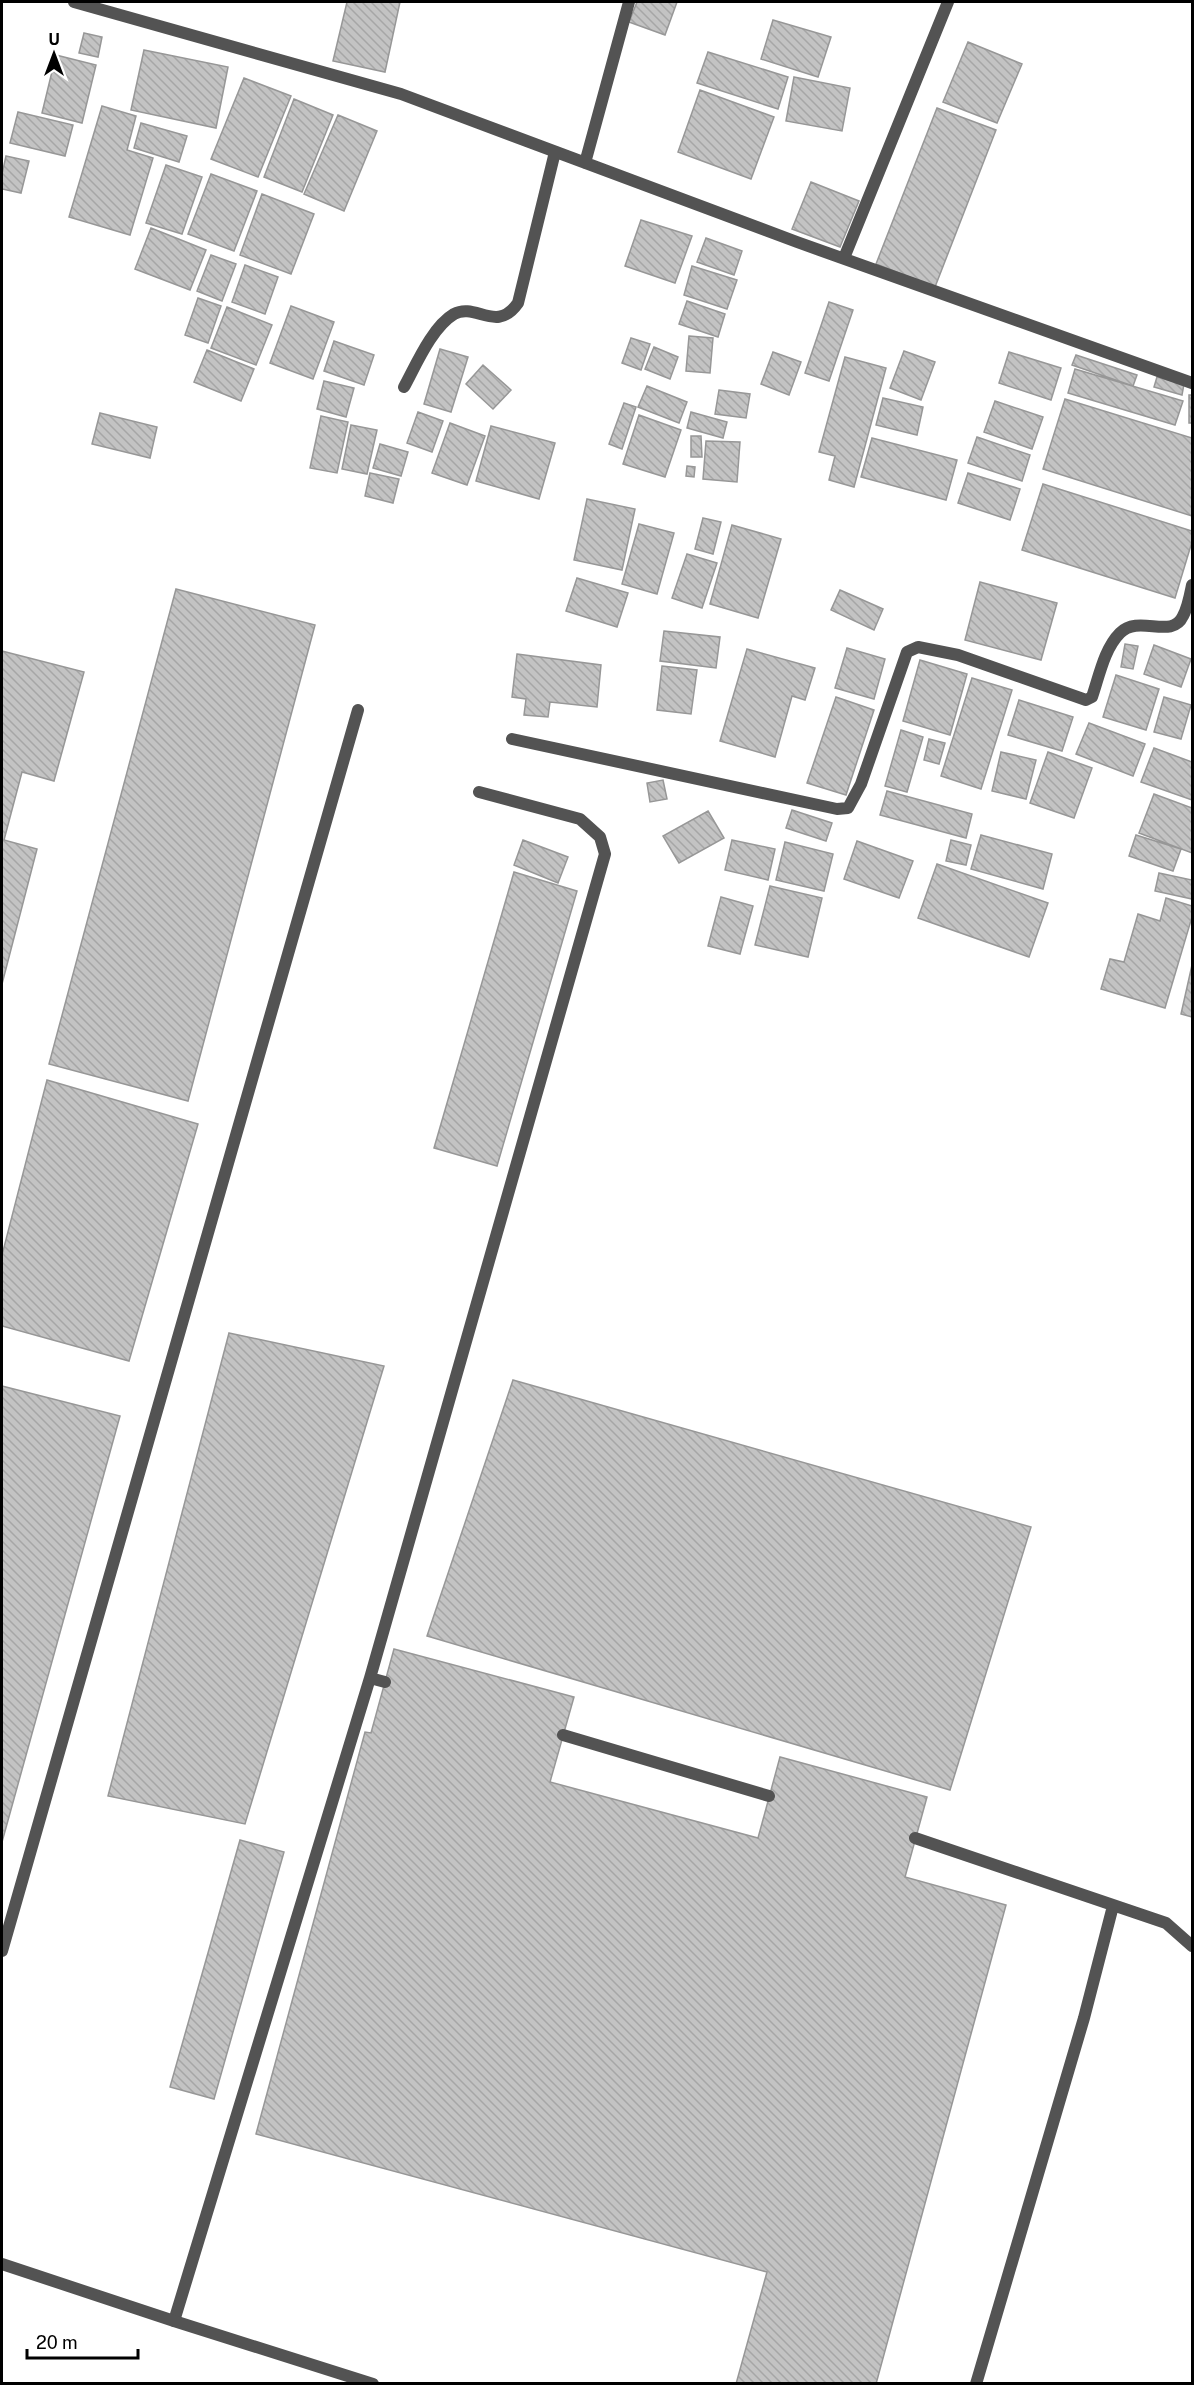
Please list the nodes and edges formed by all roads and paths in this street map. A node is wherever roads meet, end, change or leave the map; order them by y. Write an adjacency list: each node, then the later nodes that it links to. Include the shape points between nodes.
1 (74, 2): 4 (street, via 400,94)
2 (629, 2): 5 (street)
3 (948, 2): 6 (street)
4 (555, 152): 5 (street); 8 (street, via 518,303 504,317 457,312 441,323)
5 (585, 163): 6 (street)
6 (844, 258): 7 (street)
7 (1192, 383)
8 (404, 387)
9 (1192, 585): 11 (street, via 1183,618 1176,624 1164,628 1137,624 1121,632 1111,644 1092,697 1086,700 958,656 918,647 907,652 861,784 848,808 837,809)
10 (358, 710): 20 (street)
11 (512, 739)
12 (478, 792): 13 (street, via 580,819 600,837 605,854)
13 (370, 1678): 14 (street); 22 (street)
14 (385, 1682)
15 (563, 1735): 16 (street)
16 (769, 1796)
17 (915, 1838): 18 (street)
18 (1113, 1906): 19 (street, via 1166,1923); 24 (street)
19 (1192, 1946)
20 (2, 1952)
21 (2, 2264): 22 (street)
22 (174, 2321): 23 (street)
23 (373, 2384)
24 (976, 2384)

